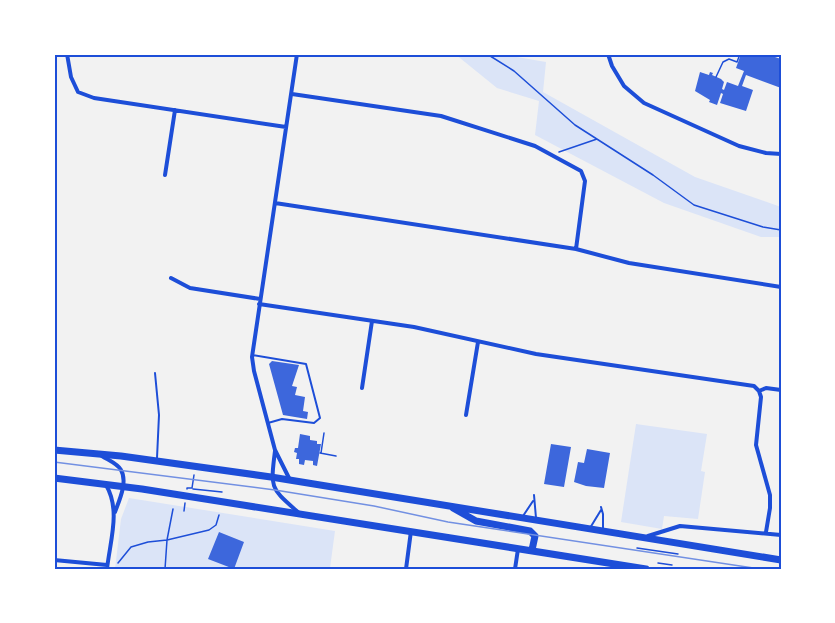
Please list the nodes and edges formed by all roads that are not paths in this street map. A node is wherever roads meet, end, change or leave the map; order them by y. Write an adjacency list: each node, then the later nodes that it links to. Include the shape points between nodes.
1 (67, 54): 5 (street, via 78,92)
2 (297, 54): 4 (street)
3 (608, 54): 7 (street, via 624,86 644,103 739,146)
4 (292, 94): 6 (street); 10 (street, via 441,116 535,146 581,171 585,181)
5 (174, 110): 6 (street); 8 (street)
6 (286, 127): 9 (street)
7 (781, 154)
8 (165, 175)
9 (275, 203): 10 (street); 13 (street)
10 (576, 249): 12 (street, via 629,263)
11 (171, 278): 13 (street, via 190,288)
12 (781, 287)
13 (260, 299): 14 (street)
14 (259, 304): 15 (street); 17 (street)
15 (372, 321): 16 (street); 19 (street)
16 (478, 342): 21 (street, via 754,386); 22 (street)
17 (252, 355): 23 (street); 23 (lane, via 306,364 320,418 314,423 282,419)
18 (155, 373): 27 (lane, via 159,415)
19 (362, 388)
20 (781, 390): 21 (street)
21 (759, 391): 43 (street, via 756,445 770,495)
22 (466, 415)
23 (268, 423): 25 (street)
24 (54, 450): 26 (highway)
25 (275, 450): 28 (street); 30 (street)
26 (99, 454): 27 (highway); 32 (street, via 121,470)
27 (157, 461): 28 (highway)
28 (271, 477): 30 (highway); 36 (street, via 278,496)
29 (54, 478): 31 (highway)
30 (290, 480): 35 (highway)
31 (104, 483): 32 (highway); 37 (street, via 113,498)
32 (123, 486): 36 (highway); 37 (street)
33 (534, 495): 34 (lane)
34 (533, 501): 38 (lane); 39 (lane)
35 (448, 505): 38 (highway); 47 (highway, via 476,521 530,531 536,536)
36 (300, 513): 41 (highway)
37 (114, 516): 50 (street)
38 (522, 517): 39 (highway)
39 (536, 519): 40 (highway)
40 (589, 529): 42 (highway); 42 (lane, via 601,508)
41 (411, 531): 46 (highway); 51 (street)
42 (603, 531): 45 (highway)
43 (766, 532): 44 (street); 45 (street, via 680,526)
44 (781, 535)
45 (638, 538): 49 (highway)
46 (518, 548): 47 (highway); 52 (street)
47 (531, 550): 53 (highway)
48 (54, 560): 50 (street)
49 (781, 560)
50 (107, 567)
51 (406, 569)
52 (515, 569)
53 (646, 569)

